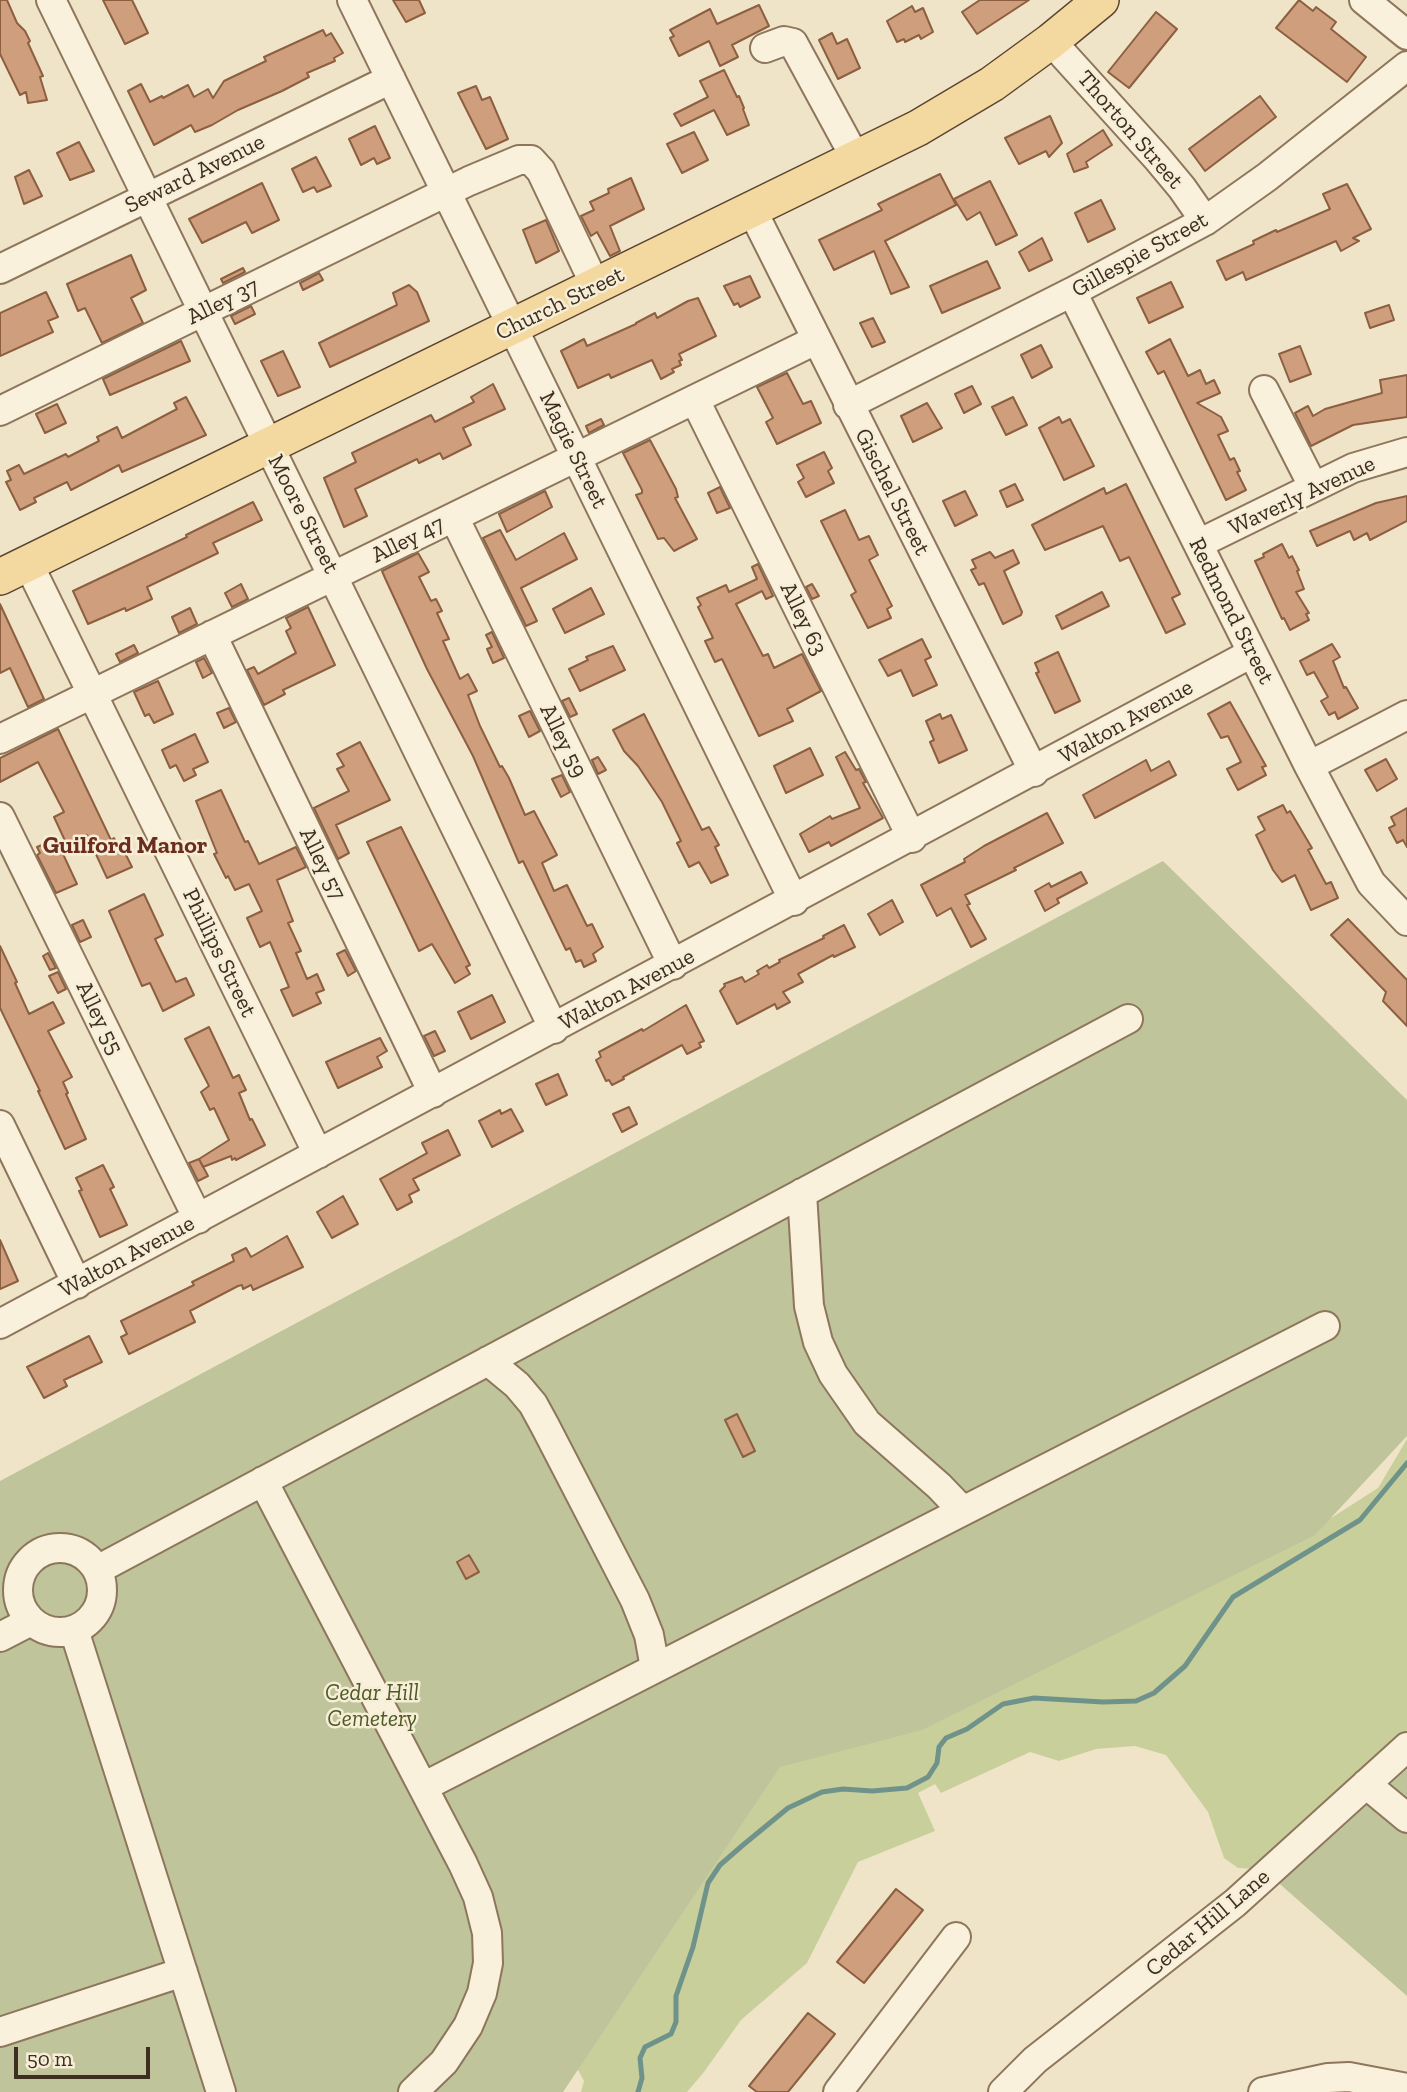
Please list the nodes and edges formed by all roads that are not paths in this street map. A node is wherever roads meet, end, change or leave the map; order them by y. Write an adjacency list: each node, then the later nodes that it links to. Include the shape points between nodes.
1 (51, 0): 12 (street, Moore Street)
2 (352, 0): 9 (street, Magie Street)
3 (1101, 0): 6 (main road, Church Street)
4 (1364, 0): 5 (street)
5 (1407, 35)
6 (1052, 41): 10 (main road, Church Street, via 992,84); 14 (street, Thorton Street, via 1157,158)
7 (765, 48): 10 (street, via 784,41 793,43)
8 (1407, 66): 14 (street, Gillespie Street)
9 (391, 79): 11 (street, Magie Street); 12 (street, Seward Avenue)
10 (856, 159): 13 (main road, Church Street)
11 (447, 193): 16 (street, Alley 37, via 511,162 537,164); 18 (street, Alley 37); 19 (street, Magie Street)
12 (147, 197): 15 (street, Seward Avenue); 18 (street, Moore Street)
13 (752, 210): 16 (main road, Church Street); 20 (street, Gischel Street)
14 (1205, 221): 17 (street, Gillespie Street)
15 (0, 269)
16 (596, 287): 19 (main road, Church Street)
17 (1072, 292): 23 (street, Gillespie Street); 30 (street, Redmond Street)
18 (203, 312): 24 (street, Alley 37); 25 (street, Moore Street)
19 (513, 327): 25 (main road, Church Street); 27 (street, Magie Street)
20 (816, 340): 22 (street, Alley 47); 23 (street, Gischel Street)
21 (1264, 390): 28 (street)
22 (695, 400): 27 (street, Alley 47); 41 (street, Alley 63)
23 (848, 405): 39 (street, Gischel Street)
24 (0, 411)
25 (268, 446): 31 (main road, Church Street); 32 (street, Moore Street)
26 (1407, 452): 28 (street, Waverly Avenue)
27 (576, 457): 29 (street, Alley 47); 42 (street, Magie Street)
28 (1313, 486): 30 (street, Waverly Avenue)
29 (454, 517): 32 (street, Alley 47); 44 (street, Alley 59)
30 (1198, 544): 34 (street, Redmond Street)
31 (14, 570): 35 (street, Phillips Street)
32 (334, 576): 33 (street, Alley 47); 46 (street, Moore Street)
33 (212, 635): 35 (street, Alley 47); 47 (street, Alley 57)
34 (1252, 653): 38 (street, Redmond Street); 39 (street, Walton Avenue)
35 (92, 694): 37 (street, Alley 47); 49 (street, Phillips Street)
36 (1407, 716): 38 (street)
37 (0, 739)
38 (1308, 766): 43 (street, Redmond Street, via 1371,883)
39 (1034, 772): 41 (street, Walton Avenue)
40 (0, 817): 51 (street, Alley 55)
41 (912, 838): 42 (street, Walton Avenue)
42 (794, 901): 44 (street, Walton Avenue)
43 (1407, 921)
44 (673, 965): 46 (street, Walton Avenue)
45 (1128, 1019): 50 (street)
46 (554, 1029): 47 (street, Walton Avenue)
47 (433, 1093): 49 (street, Walton Avenue)
48 (0, 1125): 52 (street)
49 (318, 1154): 51 (street, Walton Avenue)
50 (802, 1193): 55 (street); 57 (street, via 809,1306 833,1374 867,1423)
51 (198, 1219): 52 (street, Walton Avenue)
52 (77, 1283): 53 (street, Walton Avenue)
53 (0, 1324)
54 (1325, 1326): 57 (street)
55 (488, 1361): 56 (street); 63 (street, via 533,1404 635,1600)
56 (263, 1481): 58 (street); 66 (street)
57 (963, 1511): 63 (street)
58 (97, 1570): 59 (street, via 85,1555 72,1549 46,1550 25,1566); 61 (street, via 103,1589 101,1602 86,1624)
59 (9, 1596): 60 (street)
60 (31, 1621): 61 (street, via 48,1631); 62 (street)
61 (74, 1630): 69 (street)
62 (0, 1637)
63 (656, 1668): 66 (street)
64 (1407, 1747): 65 (street, Cedar Hill Lane)
65 (1366, 1784): 67 (street); 75 (street, Cedar Hill Lane, via 1235,1903 1035,2060)
66 (423, 1787): 73 (street, via 478,1897 487,1933 488,1963 468,2026 443,2062)
67 (1407, 1818)
68 (956, 1937): 74 (street)
69 (183, 1972): 70 (street); 72 (street)
70 (0, 2032)
71 (1407, 2088): 76 (street, via 1349,2077)
72 (221, 2092)
73 (413, 2092)
74 (838, 2092)
75 (1003, 2092)
76 (1263, 2092)

